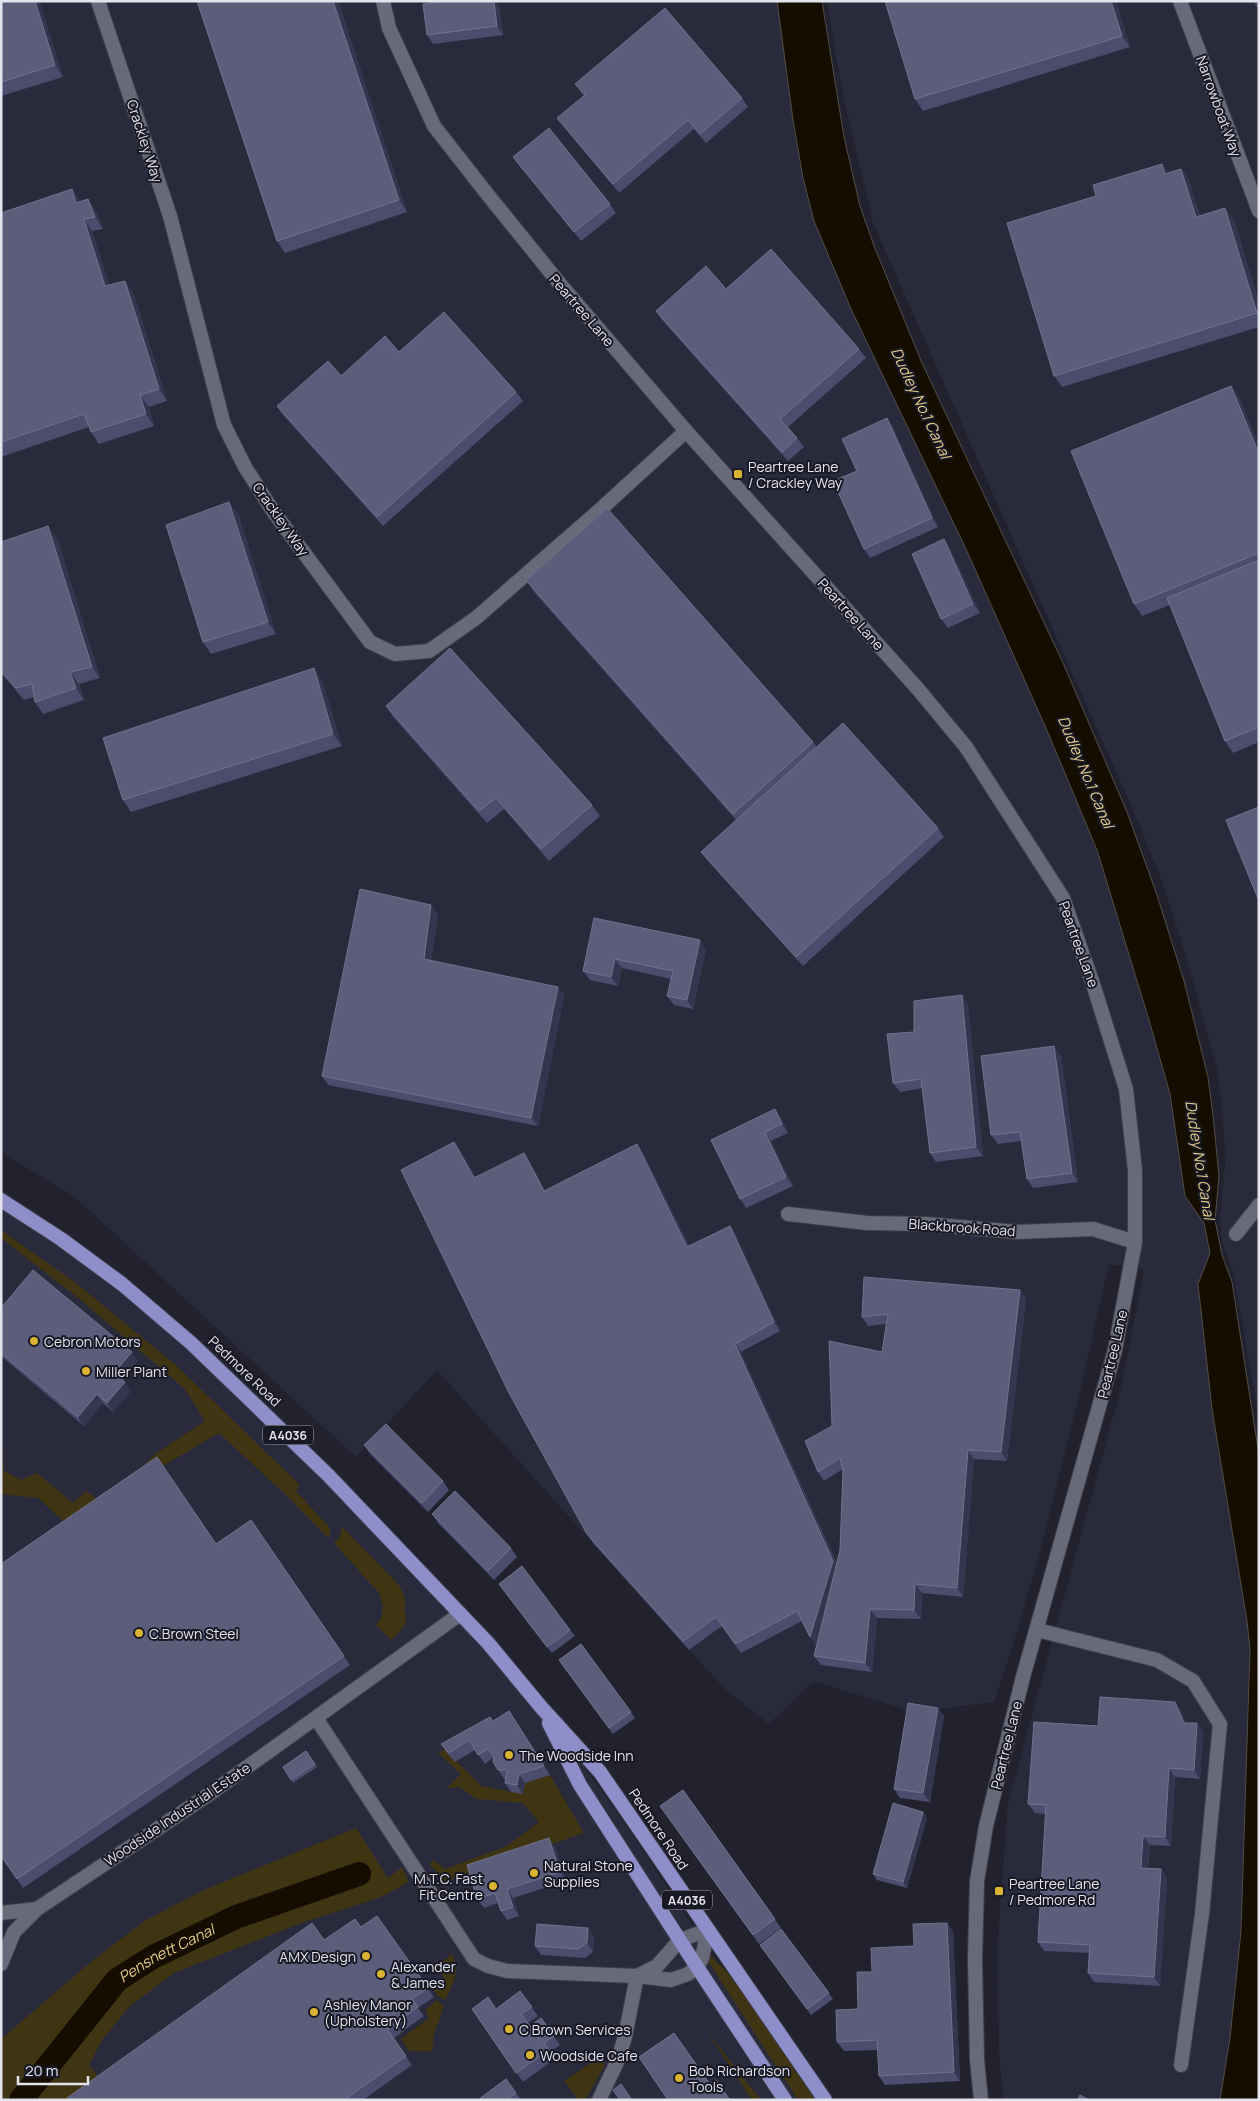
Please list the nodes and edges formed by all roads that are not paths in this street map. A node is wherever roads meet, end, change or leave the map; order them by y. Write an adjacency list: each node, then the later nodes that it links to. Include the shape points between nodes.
1 (98, 1): 5 (street, Crackley Way, via 170,216 224,425 245,467 273,511 370,642 396,654 429,651 476,618)
2 (383, 1): 5 (street, Peartree Lane, via 389,28 434,126 552,275)
3 (1180, 1): 4 (street, Narrowboat Way)
4 (1259, 211)
5 (686, 431): 10 (street, Peartree Lane, via 918,689 966,747 1063,898 1126,1089 1135,1170)
6 (1, 1200): 11 (highway, Pedmore Road / A4036, via 122,1284 191,1342 328,1475)
7 (1259, 1205): 9 (street)
8 (788, 1214): 10 (street, Blackbrook Road, via 1017,1232 1093,1229)
9 (1236, 1234)
10 (1135, 1242): 12 (street, Peartree Lane, via 1115,1350)
11 (460, 1614): 13 (highway, Pedmore Road / A4036); 14 (street, Woodside Industrial Estate)
12 (1037, 1630): 22 (street, via 1157,1660 1193,1681 1220,1724 1202,1914); 23 (street, Peartree Lane, via 986,1826 977,1881 975,1959)
13 (541, 1707): 17 (highway, Pedmore Road / A4036, via 600,1772); 18 (highway, Pedmore Road / A4036, via 580,1785)
14 (316, 1718): 15 (street, Woodside Industrial Estate); 21 (street, via 474,1959 507,1971)
15 (37, 1909): 16 (street, Woodside Industrial Estate); 19 (street, Woodside Industrial Estate, via 14,1932)
16 (1, 1913)
17 (708, 1930): 18 (street); 20 (street); 26 (highway, Pedmore Road / A4036)
18 (680, 1940): 20 (highway, Pedmore Road / A4036); 21 (street, via 657,1966)
19 (1, 1964)
20 (697, 1967): 21 (street, via 671,1980); 25 (highway, Pedmore Road / A4036)
21 (637, 1976): 24 (street, via 617,2062)
22 (1181, 2065)
23 (980, 2099)
24 (599, 2100)
25 (785, 2100)
26 (825, 2100)

